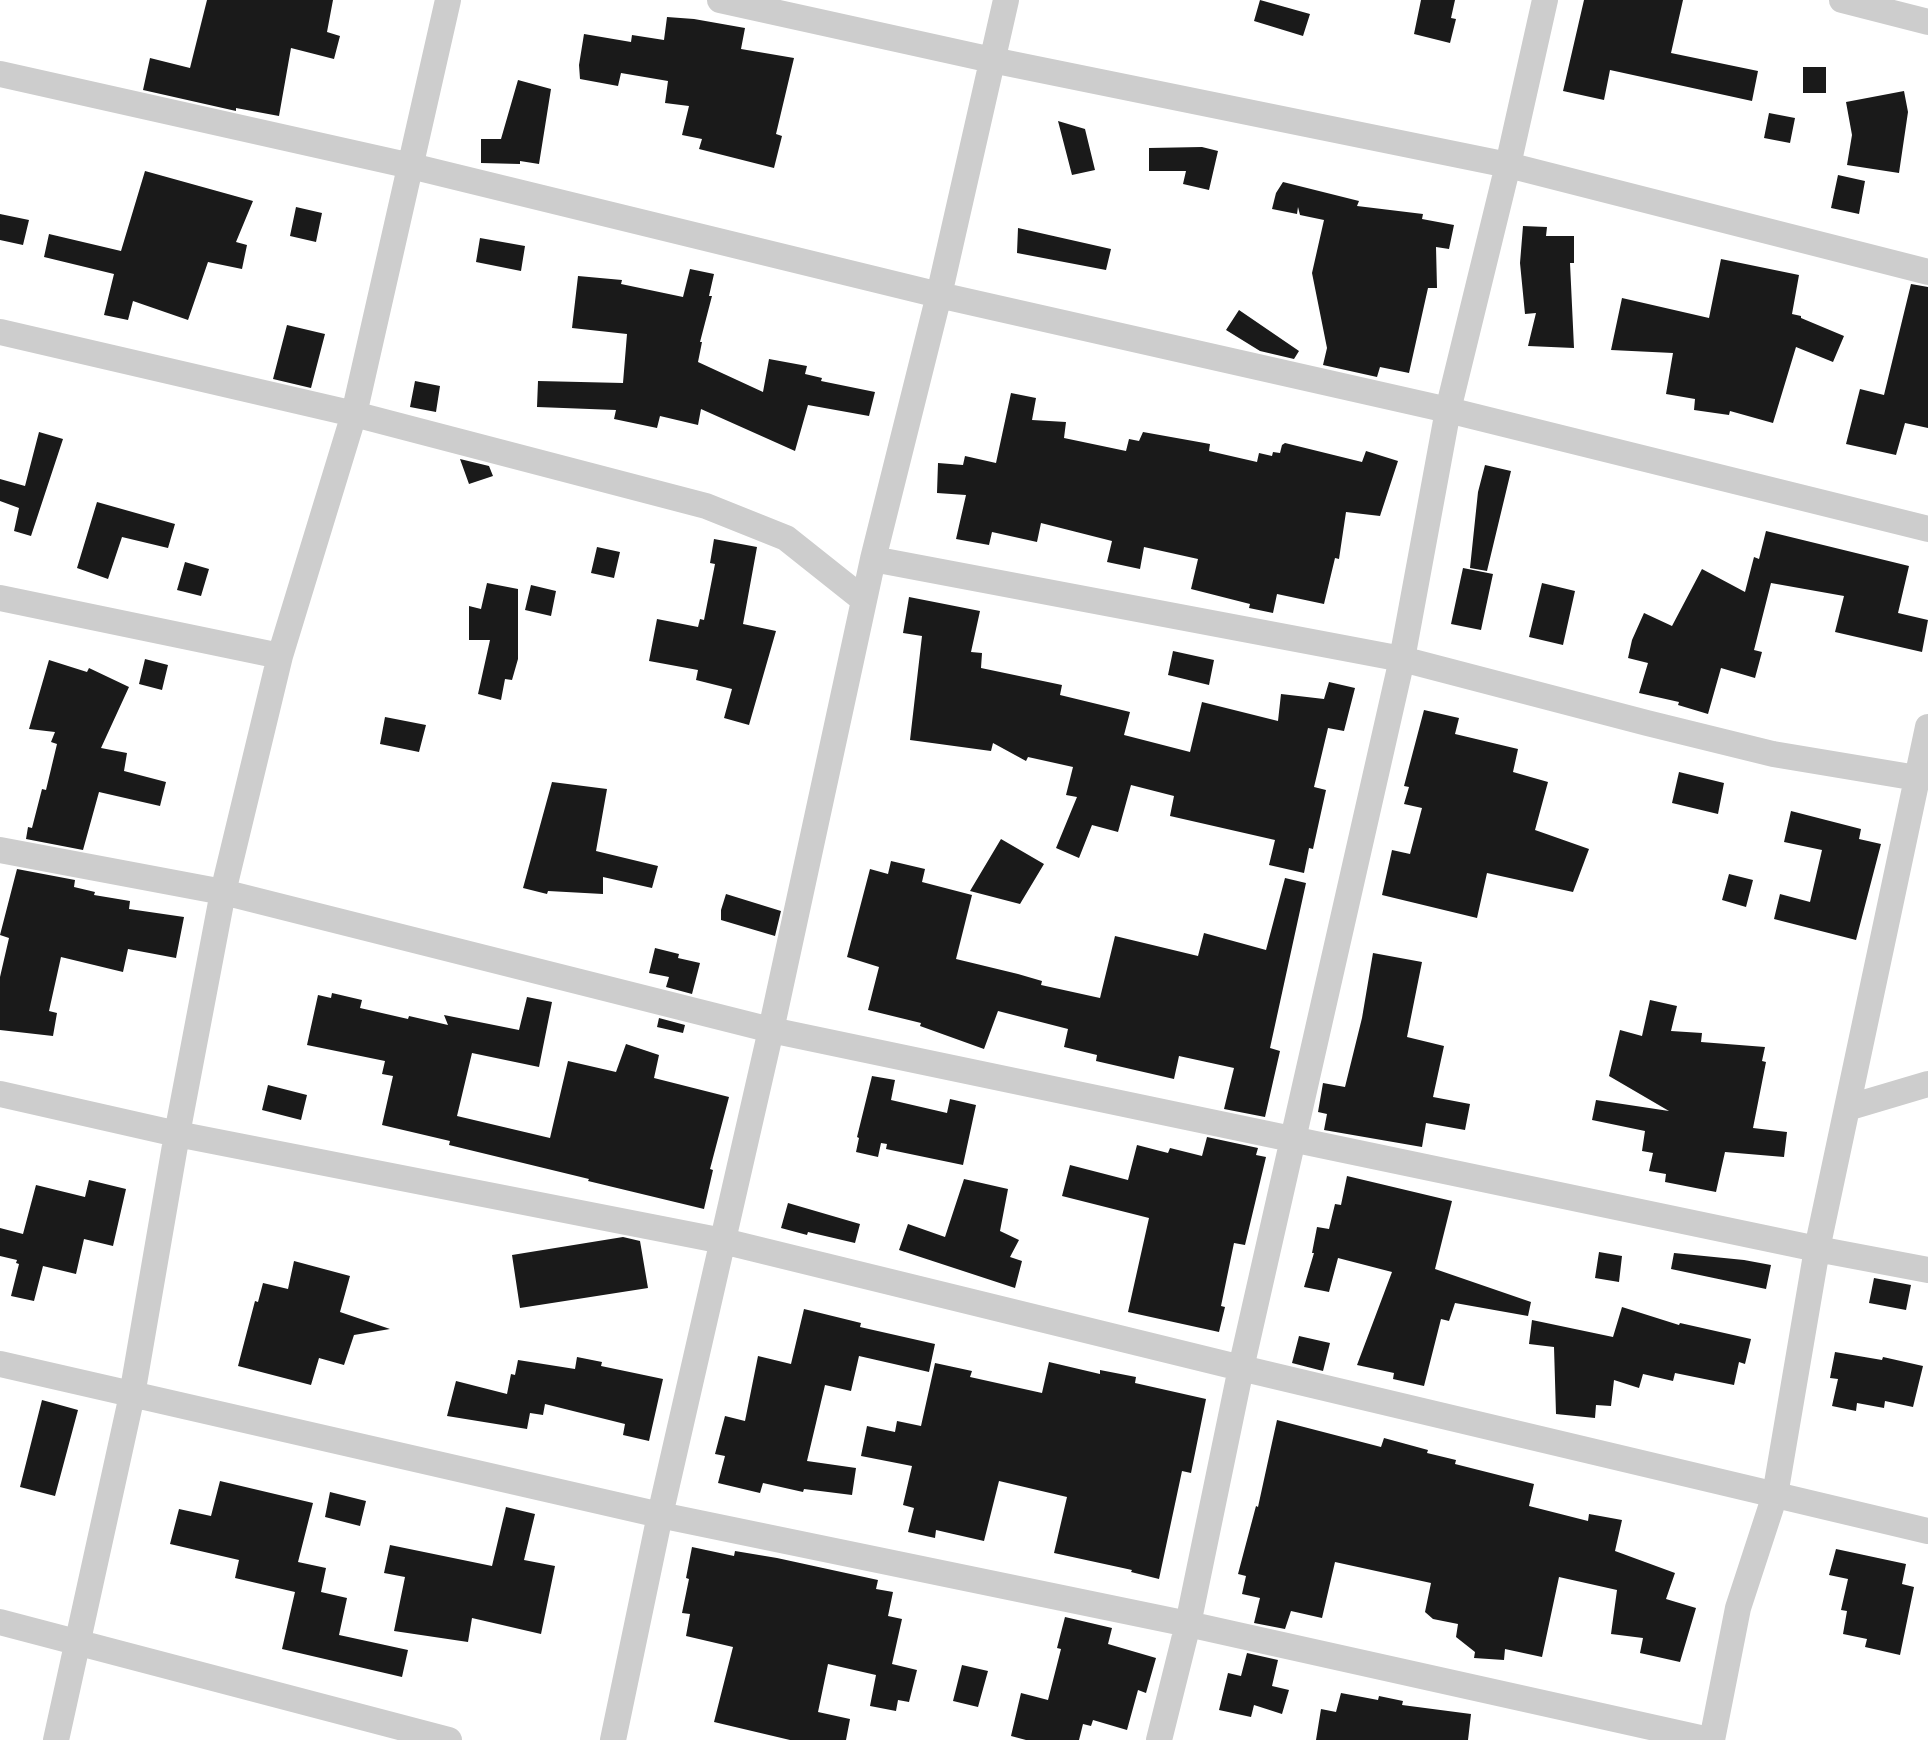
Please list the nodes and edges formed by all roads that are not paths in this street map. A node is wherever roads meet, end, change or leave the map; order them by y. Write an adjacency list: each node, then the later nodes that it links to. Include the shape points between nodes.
1 (448, 0): 10 (street)
2 (720, 0): 7 (street)
3 (1006, 0): 7 (street)
4 (1545, 0): 9 (street)
5 (1842, 0): 6 (street)
6 (1928, 22)
7 (992, 60): 9 (street); 12 (street)
8 (0, 74): 10 (street)
9 (1508, 165): 11 (street); 14 (street)
10 (411, 166): 12 (street); 15 (street)
11 (1928, 272)
12 (939, 295): 14 (street); 17 (street)
13 (0, 332): 15 (street)
14 (1448, 410): 16 (street); 21 (street)
15 (354, 414): 19 (street, via 706,506 786,538); 20 (street)
16 (1928, 530)
17 (873, 559): 19 (street); 21 (street)
18 (0, 598): 20 (street)
19 (864, 600): 26 (street)
20 (280, 656): 25 (street)
21 (1402, 659): 23 (street, via 1773,754); 31 (street)
22 (1928, 726): 23 (street)
23 (1917, 778): 29 (street)
24 (0, 850): 25 (street)
25 (223, 892): 26 (street); 30 (street)
26 (771, 1030): 31 (street); 32 (street)
27 (1928, 1084): 29 (street)
28 (0, 1094): 30 (street)
29 (1847, 1108): 33 (street)
30 (177, 1134): 32 (street); 37 (street)
31 (1292, 1139): 33 (street); 36 (street)
32 (723, 1241): 36 (street); 39 (street)
33 (1817, 1249): 34 (street); 38 (street)
34 (1928, 1270)
35 (0, 1364): 37 (street)
36 (1241, 1368): 38 (street); 42 (street)
37 (132, 1395): 39 (street); 43 (street)
38 (1775, 1495): 40 (street); 48 (street, via 1738,1608)
39 (660, 1515): 42 (street); 46 (street)
40 (1928, 1531)
41 (0, 1622): 43 (street)
42 (1188, 1624): 47 (street); 48 (street)
43 (76, 1641): 44 (street); 45 (street)
44 (55, 1740)
45 (449, 1740)
46 (613, 1740)
47 (1159, 1740)
48 (1711, 1740)

